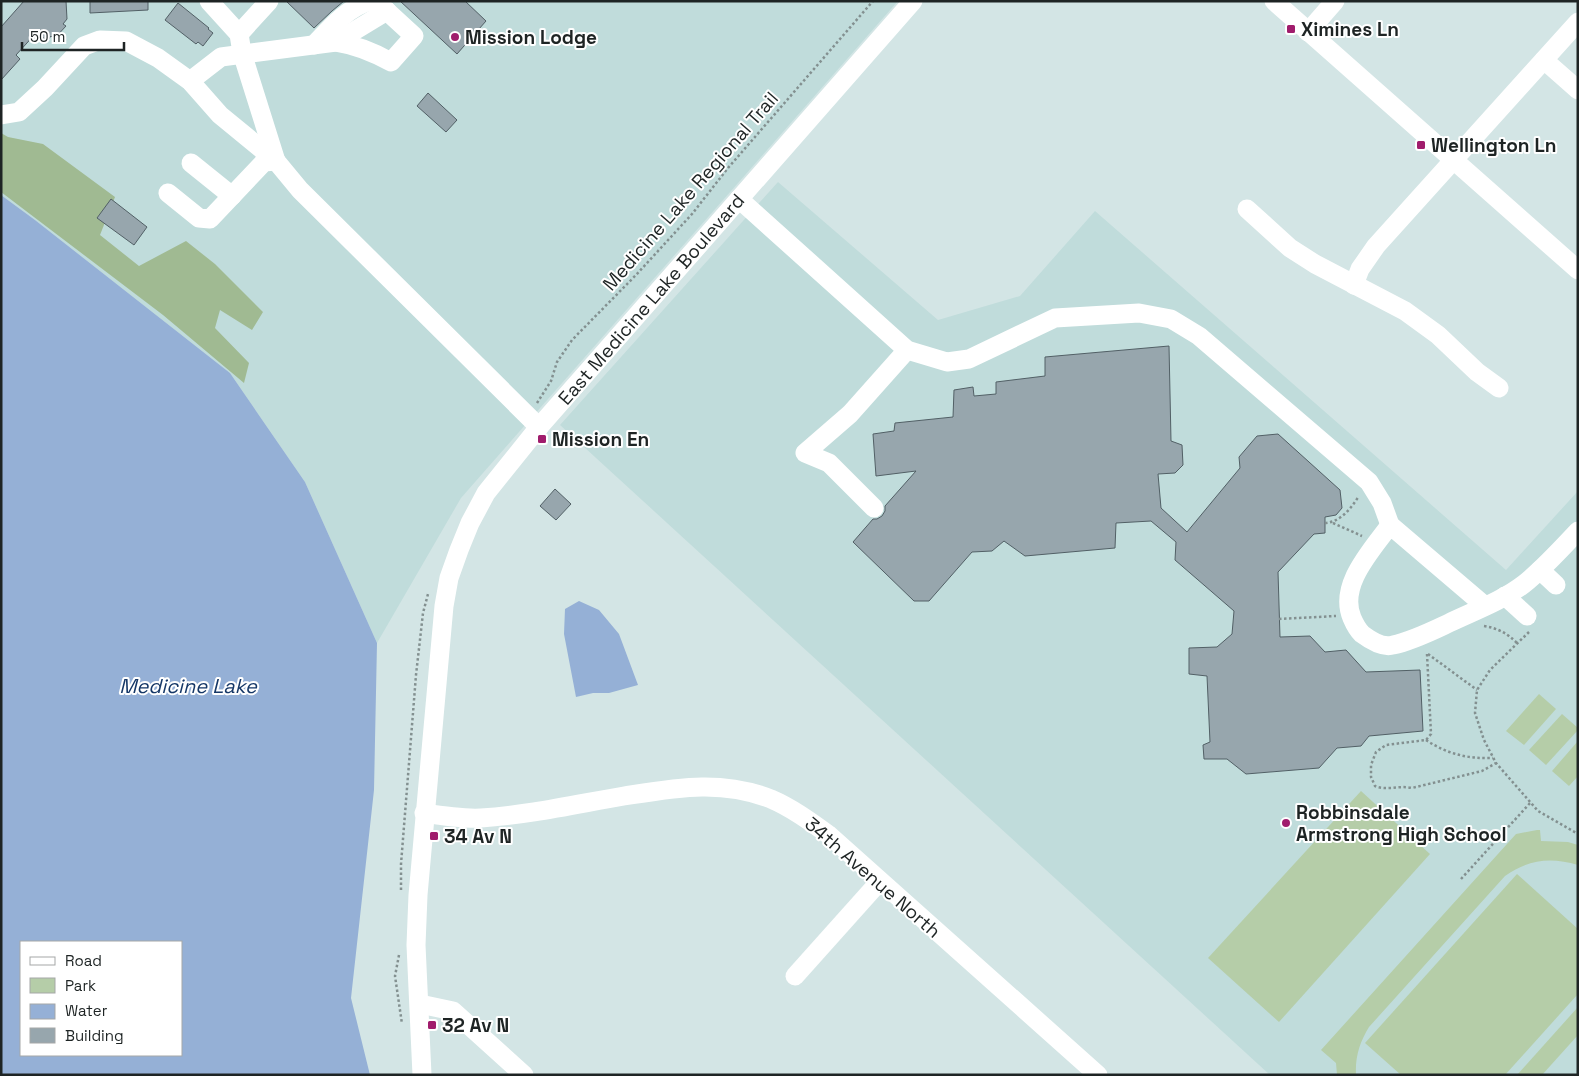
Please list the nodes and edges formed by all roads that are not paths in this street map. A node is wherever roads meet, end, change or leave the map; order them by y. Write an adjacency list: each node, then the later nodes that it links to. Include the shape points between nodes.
1 (209, 1): 9 (street)
2 (270, 1): 9 (street)
3 (913, 1): 22 (street, East Medicine Lake Boulevard)
4 (1274, 1): 8 (street)
5 (1335, 1): 8 (street)
6 (376, 5): 10 (street); 10 (street, via 414,36 391,62 369,50); 11 (street, via 354,9 340,18)
7 (1578, 22): 13 (street)
8 (1308, 32): 17 (street)
9 (239, 34): 12 (street)
10 (336, 42): 11 (street)
11 (314, 45): 12 (street)
12 (242, 53): 14 (street, via 221,57); 18 (street)
13 (1544, 60): 15 (street); 17 (street)
14 (190, 80): 16 (street, via 126,41 100,40 84,46 19,112); 18 (street, via 220,115)
15 (1578, 90)
16 (1, 115)
17 (1453, 159): 24 (street); 25 (street, via 1376,246 1360,269)
18 (276, 161): 21 (street, via 264,162); 28 (street, via 314,204)
19 (191, 163): 21 (street)
20 (168, 193): 21 (street, via 199,218 210,219)
21 (232, 196)
22 (739, 199): 26 (street); 28 (street, East Medicine Lake Boulevard)
23 (1247, 210): 25 (street, via 1290,248)
24 (1578, 270)
25 (1354, 285): 27 (street, via 1405,310)
26 (907, 350): 29 (street, via 850,414 806,453 829,463); 30 (street, via 947,362 969,359 1055,318 1139,313 1171,319 1199,336 1369,482)
27 (1500, 388)
28 (540, 427): 37 (street, East Medicine Lake Boulevard, via 486,493 470,523 449,578)
29 (874, 508)
30 (1390, 525): 35 (street); 35 (street, via 1350,584 1348,609 1357,629 1371,641 1391,646)
31 (1574, 541): 32 (street)
32 (1540, 570): 33 (street); 34 (street)
33 (1556, 585)
34 (1505, 596): 35 (street); 36 (street)
35 (1485, 606)
36 (1528, 624)
37 (424, 813): 38 (street, 34th Avenue North, via 450,818 480,818 666,789 702,786 737,790 770,799 801,814); 40 (street, East Medicine Lake Boulevard, via 416,945)
38 (880, 880): 39 (street); 43 (street, 34th Avenue North)
39 (795, 976)
40 (420, 1004): 41 (street, East Medicine Lake Boulevard); 42 (street, via 453,1011)
41 (422, 1075)
42 (524, 1075)
43 (1098, 1075)

